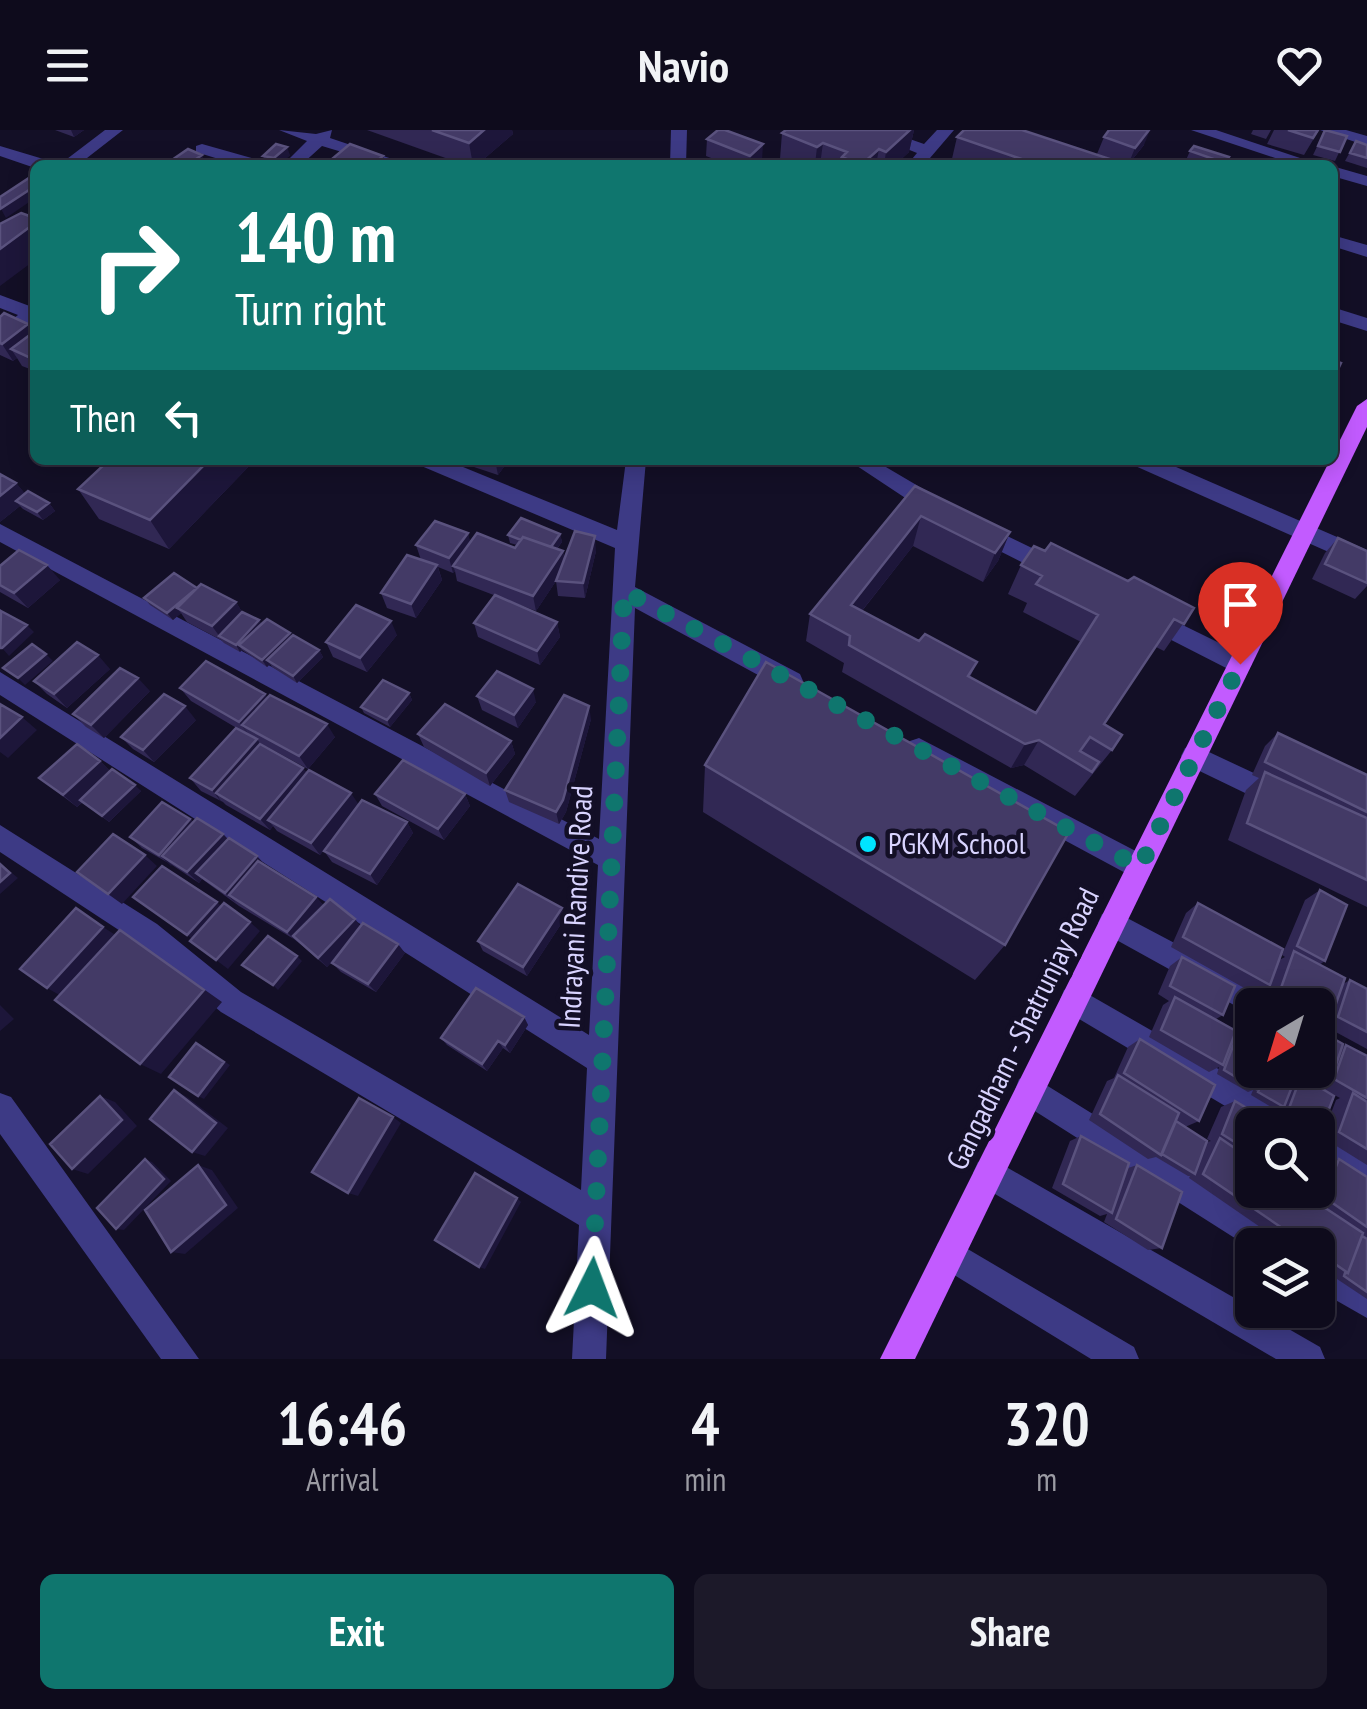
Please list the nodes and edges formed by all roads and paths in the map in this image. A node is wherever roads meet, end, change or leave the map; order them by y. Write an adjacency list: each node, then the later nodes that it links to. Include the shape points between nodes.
1 (115, 130): 13 (street)
2 (287, 130): 8 (street)
3 (680, 130): 17 (street)
4 (868, 130): 11 (street)
5 (946, 130): 11 (street)
6 (1198, 130): 19 (street)
7 (1328, 130): 9 (street)
8 (324, 135): 15 (street); 16 (street)
9 (1367, 141)
10 (202, 149): 14 (street)
11 (928, 150): 18 (street)
12 (0, 151): 20 (street)
13 (74, 160)
14 (239, 160)
15 (297, 160)
16 (389, 160)
17 (678, 160)
18 (919, 160)
19 (1297, 160)
20 (30, 161)
21 (1338, 173): 22 (street)
22 (1367, 182)
23 (1338, 242): 24 (street)
24 (1367, 251)
25 (0, 301): 26 (street)
26 (30, 312)
27 (1338, 315): 29 (street)
28 (30, 317): 30 (street)
29 (1367, 325)
30 (0, 338)
31 (1366, 410): 37 (main road, Gangadham - Shatrunjay Road)
32 (438, 465): 38 (street)
33 (635, 465): 38 (street, Indrayani Randive Road)
34 (866, 465): 40 (street)
35 (1151, 465): 37 (street)
36 (0, 532): 50 (street)
37 (1304, 533): 39 (street); 43 (main road, Gangadham - Shatrunjay Road)
38 (626, 543): 41 (street, Indrayani Randive Road)
39 (1367, 560)
40 (1076, 580)
41 (624, 591): 45 (street); 50 (street, Indrayani Randive Road)
42 (1126, 606): 43 (street)
43 (1240, 664): 47 (main road, Gangadham - Shatrunjay Road)
44 (0, 682): 55 (street)
45 (807, 689)
46 (894, 735): 51 (street)
47 (1194, 756): 48 (street); 51 (main road, Gangadham - Shatrunjay Road)
48 (1298, 806)
49 (0, 837): 62 (street, via 147,933 231,1002)
50 (612, 858): 55 (street, Indrayani Randive Road)
51 (1140, 867): 52 (main road, Gangadham - Shatrunjay Road)
52 (1112, 923): 53 (street); 54 (main road, Gangadham - Shatrunjay Road)
53 (1235, 990)
54 (1074, 1000): 56 (main road, Gangadham - Shatrunjay Road); 58 (street)
55 (600, 1059): 62 (street, Indrayani Randive Road)
56 (1030, 1090): 60 (main road, Gangadham - Shatrunjay Road); 63 (street)
57 (0, 1108): 67 (street)
58 (1257, 1108)
59 (1335, 1154): 61 (street)
60 (989, 1173): 64 (main road, Gangadham - Shatrunjay Road); 71 (street)
61 (1367, 1173)
62 (596, 1217): 68 (street, Indrayani Randive Road)
63 (1249, 1228)
64 (949, 1254): 69 (main road, Gangadham - Shatrunjay Road); 70 (street)
65 (1335, 1282): 66 (street)
66 (1367, 1302)
67 (182, 1359)
68 (589, 1359)
69 (897, 1359)
70 (1122, 1359)
71 (1308, 1359)

